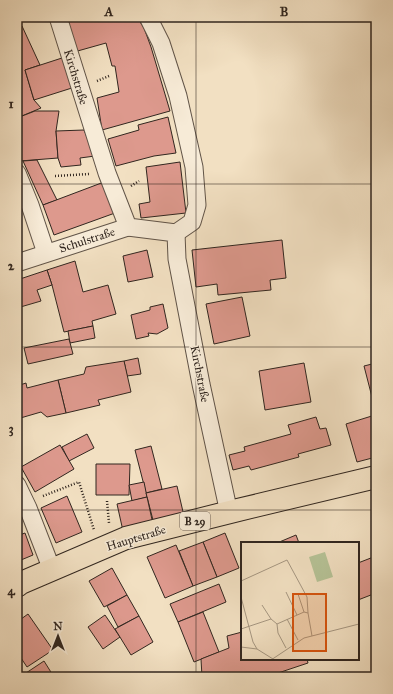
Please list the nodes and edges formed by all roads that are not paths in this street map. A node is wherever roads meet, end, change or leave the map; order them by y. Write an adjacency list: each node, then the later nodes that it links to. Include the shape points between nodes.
1 (58, 17): 4 (street, Kirchstraße, via 107,174)
2 (148, 17): 5 (street, via 161,43 178,96 194,167 197,205 192,222)
3 (17, 173): 6 (street, Schulstraße)
4 (128, 227): 5 (street); 6 (street, Schulstraße)
5 (176, 233): 10 (street, Kirchstraße, via 177,259)
6 (46, 253): 7 (street, Schulstraße)
7 (17, 264)
8 (376, 478): 10 (main road, Hauptstraße / B 29)
9 (17, 485): 11 (street)
10 (229, 513): 11 (main road, Hauptstraße / B 29, via 126,538)
11 (52, 570): 12 (main road, Hauptstraße / B 29)
12 (17, 586)

